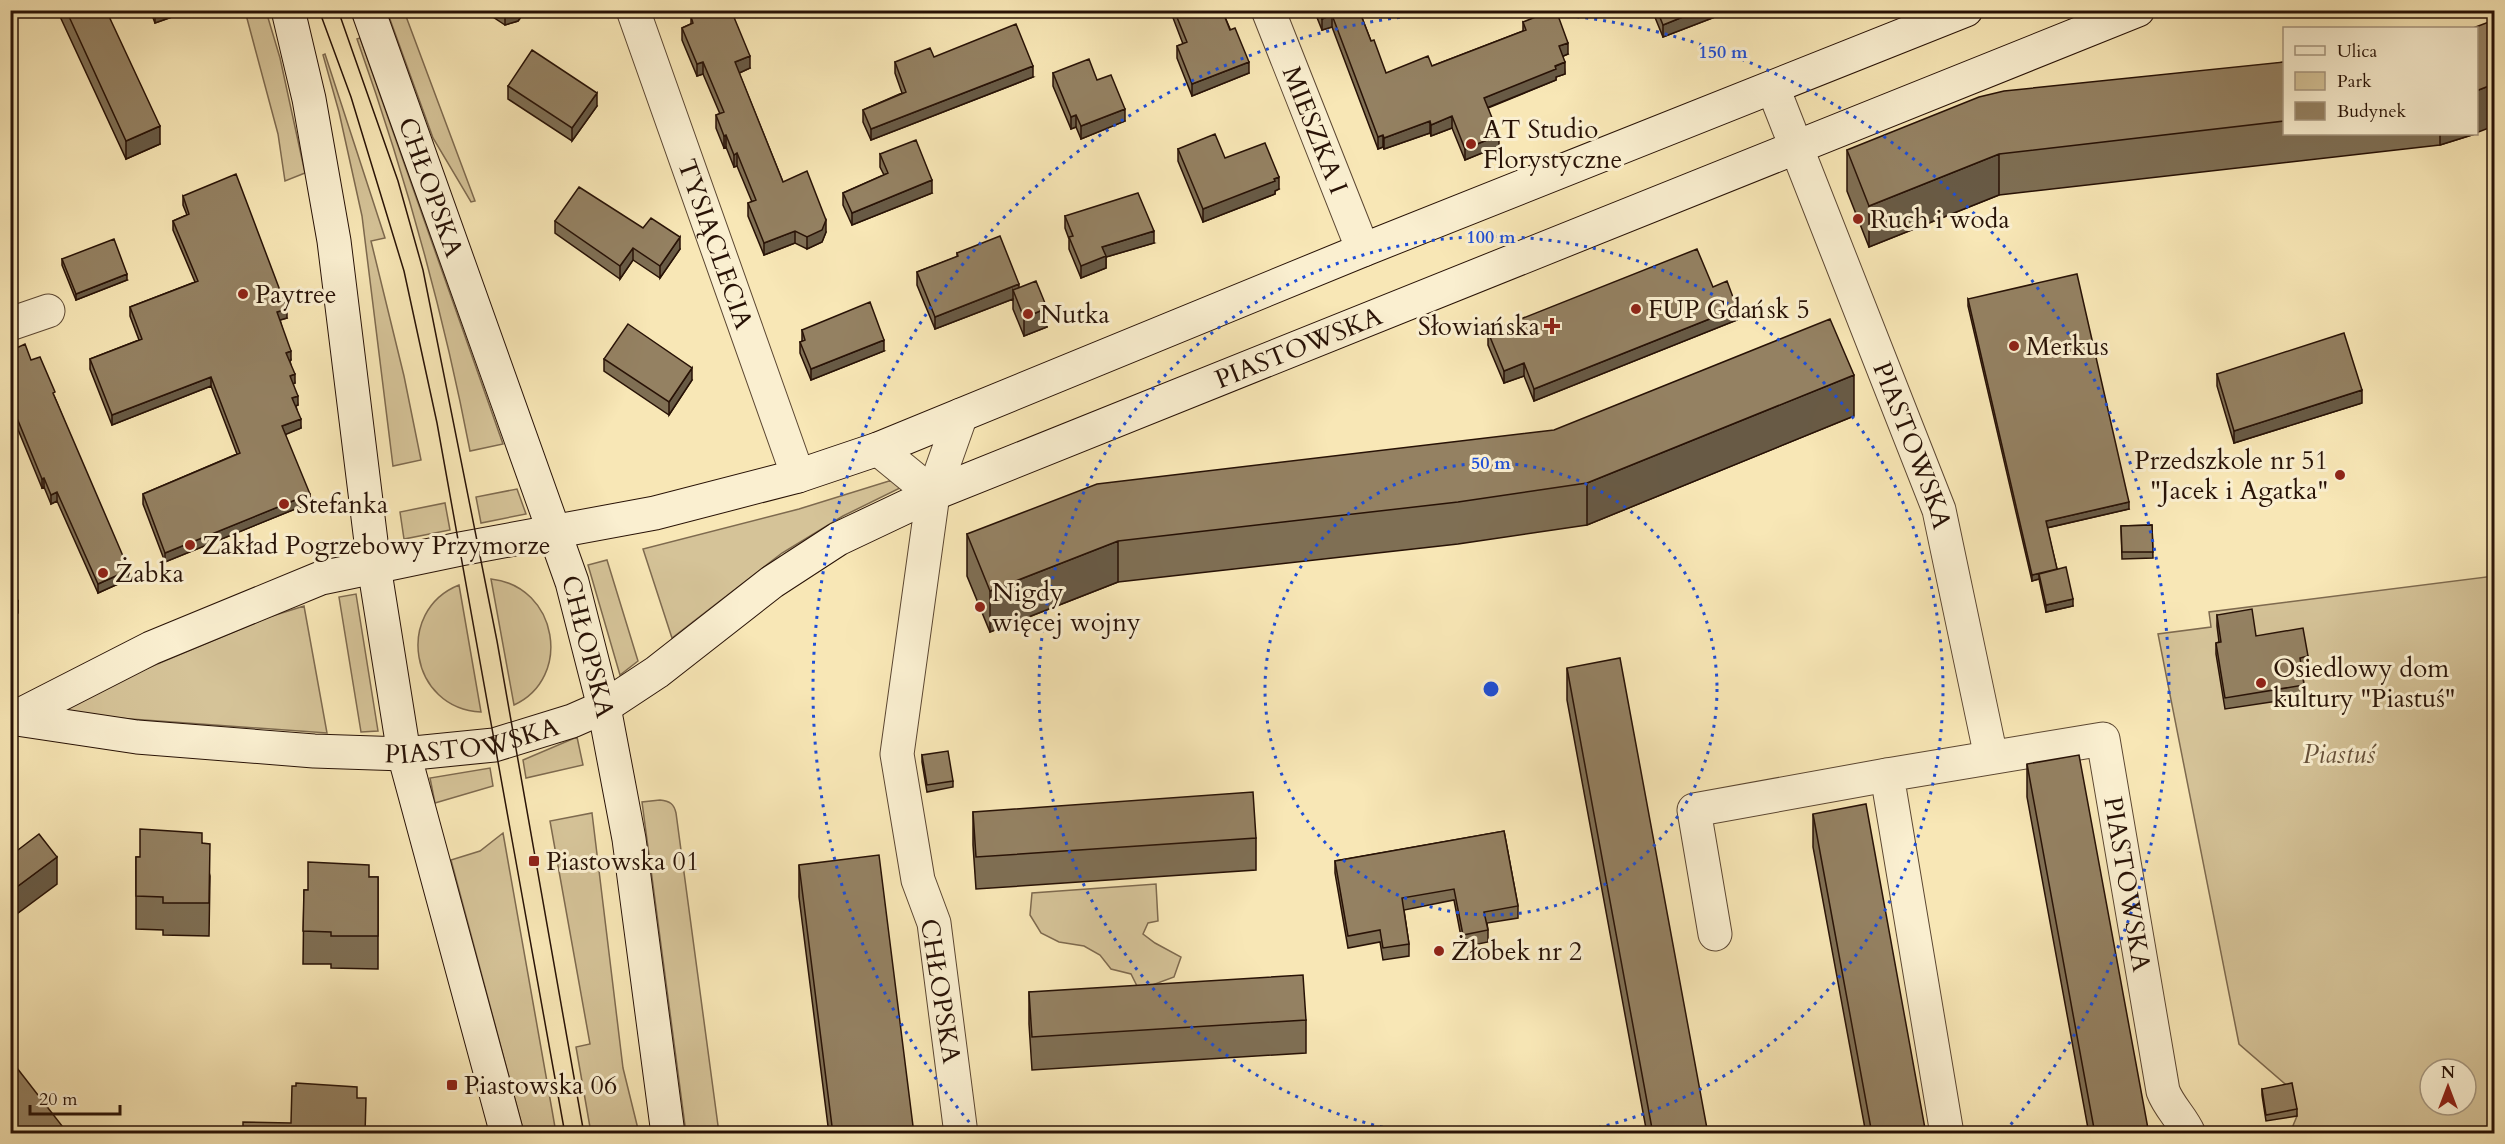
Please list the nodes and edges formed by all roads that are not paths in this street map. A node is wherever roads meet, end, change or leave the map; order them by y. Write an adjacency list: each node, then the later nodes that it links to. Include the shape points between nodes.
1 (288, 10): 18 (street, via 309,99 334,241)
2 (368, 10): 17 (street, CHŁOPSKA)
3 (633, 10): 15 (street, TYSIĄCLECIA)
4 (1268, 10): 10 (street, MIESZKA I)
5 (1966, 10): 7 (street, PIASTOWSKA)
6 (2138, 10): 9 (street, PIASTOWSKA)
7 (1924, 18): 8 (street, PIASTOWSKA)
8 (1773, 88): 9 (street, PIASTOWSKA); 10 (street, PIASTOWSKA)
9 (1797, 147): 16 (street, PIASTOWSKA); 22 (street, PIASTOWSKA, via 1939,510)
10 (1363, 250): 13 (street, PIASTOWSKA)
11 (48, 311): 12 (street)
12 (10, 324)
13 (961, 416): 14 (street, PIASTOWSKA); 16 (street)
14 (878, 449): 15 (street, PIASTOWSKA); 16 (street)
15 (798, 476): 17 (street, PIASTOWSKA, via 655,513)
16 (933, 494): 19 (street, PIASTOWSKA, via 838,539 772,582 657,672); 27 (street, CHŁOPSKA, via 897,754 918,880 934,922)
17 (555, 532): 18 (street, PIASTOWSKA); 19 (street, CHŁOPSKA)
18 (374, 566): 20 (street, PIASTOWSKA, via 321,578 151,648); 21 (street)
19 (604, 707): 21 (street, PIASTOWSKA, via 494,746); 26 (street, CHŁOPSKA, via 629,838)
20 (13, 717): 21 (street, PIASTOWSKA, via 137,737)
21 (404, 754): 25 (street)
22 (1991, 757): 23 (street, PIASTOWSKA); 29 (street, PIASTOWSKA, via 2103,739 2163,1091)
23 (1887, 775): 24 (street, PIASTOWSKA, via 1694,810); 28 (street)
24 (1715, 934)
25 (507, 1134)
26 (668, 1134)
27 (961, 1134)
28 (1947, 1134)
29 (2189, 1134)

